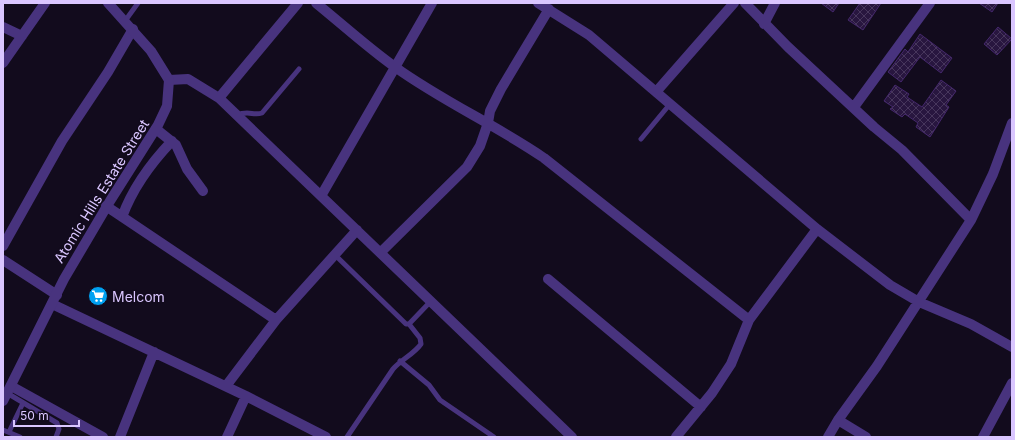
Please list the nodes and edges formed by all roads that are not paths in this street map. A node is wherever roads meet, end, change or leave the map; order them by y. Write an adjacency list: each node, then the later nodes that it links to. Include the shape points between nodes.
1 (45, 3): 17 (street)
2 (108, 3): 13 (street)
3 (138, 3): 13 (lane)
4 (298, 3): 23 (street)
5 (316, 3): 19 (street)
6 (432, 3): 19 (street)
7 (538, 3): 12 (street)
8 (734, 3): 22 (street)
9 (745, 3): 14 (street)
10 (775, 3): 14 (street)
11 (930, 3): 25 (street)
12 (548, 9): 22 (street, via 589,35); 27 (street, via 501,89 490,111)
13 (126, 21): 16 (street)
14 (764, 24): 25 (street)
15 (3, 27): 17 (street)
16 (133, 29): 21 (street, via 151,51); 39 (street, via 62,141)
17 (22, 36): 18 (street)
18 (3, 63)
19 (395, 67): 27 (street); 33 (street)
20 (299, 69): 26 (lane, via 262,113 244,112)
21 (169, 80): 23 (street, via 188,79); 29 (street, Atomic Hills Estate Street, via 167,106)
22 (656, 92): 24 (street)
23 (219, 98): 26 (street)
24 (670, 104): 30 (lane); 37 (street)
25 (854, 107): 36 (street, via 907,155)
26 (237, 115): 33 (street)
27 (488, 123): 40 (street, via 480,146 467,167); 48 (street, via 544,158)
28 (1012, 123): 36 (street, via 993,174)
29 (156, 129): 31 (street); 34 (street, Atomic Hills Estate Street)
30 (641, 139)
31 (172, 141): 32 (street, via 187,169); 35 (street, via 142,177)
32 (203, 191)
33 (321, 196): 38 (street)
34 (106, 206): 35 (street); 44 (street, Atomic Hills Estate Street)
35 (122, 216): 47 (street)
36 (971, 220): 46 (street)
37 (817, 229): 46 (street, via 890,285); 48 (street)
38 (357, 230): 40 (street); 41 (street)
39 (3, 246)
40 (381, 252): 45 (street)
41 (335, 255): 47 (street); 49 (lane, via 402,322)
42 (3, 260): 44 (street)
43 (548, 279): 58 (street)
44 (54, 299): 51 (street); 55 (street, Atomic Hills Estate Street)
45 (431, 300): 49 (lane); 70 (street)
46 (919, 302): 50 (street, via 971,324); 59 (street)
47 (276, 320): 54 (street)
48 (749, 320): 58 (street, via 731,364)
49 (409, 324): 52 (lane, via 420,338 421,344 417,350)
50 (1012, 348)
51 (154, 352): 54 (street); 65 (street)
52 (400, 361): 68 (lane); 69 (lane, via 429,385 440,400)
53 (1012, 383): 74 (street)
54 (226, 386): 56 (street)
55 (6, 395): 57 (lane); 64 (street)
56 (246, 396): 66 (street); 67 (street)
57 (23, 402): 61 (lane); 63 (lane, via 57,423 59,429)
58 (701, 407): 71 (street)
59 (838, 420): 72 (street); 73 (street)
60 (3, 430): 61 (lane)
61 (10, 432): 62 (lane)
62 (20, 437)
63 (56, 437)
64 (103, 437)
65 (120, 437)
66 (227, 437)
67 (326, 437)
68 (347, 437)
69 (494, 437)
70 (572, 437)
71 (676, 437)
72 (828, 437)
73 (866, 437)
74 (983, 437)

